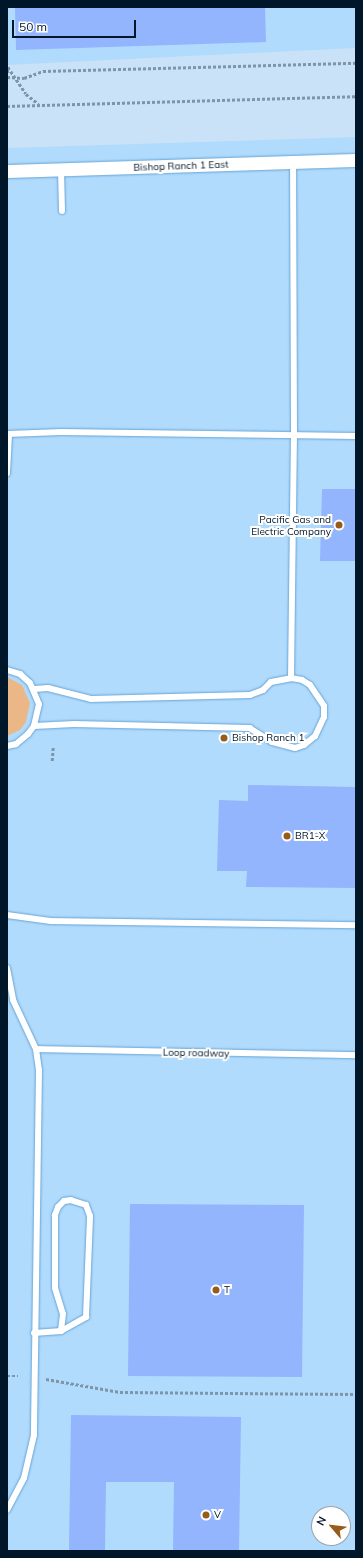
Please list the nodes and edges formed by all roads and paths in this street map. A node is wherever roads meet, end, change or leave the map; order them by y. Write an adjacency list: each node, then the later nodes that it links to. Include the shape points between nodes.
1 (356, 63): 3 (path, via 42,71 24,78)
2 (7, 73): 3 (path, via 8,67)
3 (13, 76): 4 (path); 6 (path, via 26,94)
4 (7, 77)
5 (356, 96): 6 (path)
6 (39, 105): 7 (path)
7 (7, 106)
8 (356, 160): 9 (street, Bishop Ranch 1 East)
9 (293, 162): 10 (street, Bishop Ranch 1 East); 14 (lane)
10 (61, 170): 11 (street, Bishop Ranch 1 East); 12 (lane)
11 (7, 171)
12 (62, 211)
13 (8, 434): 14 (lane, via 61,432); 16 (lane)
14 (294, 435): 15 (lane); 18 (lane)
15 (356, 436)
16 (7, 473)
17 (7, 670): 19 (lane, via 20,674)
18 (291, 678): 19 (lane, via 271,682 263,690 250,695 91,699 48,688); 20 (lane, via 310,685 324,706 324,717 315,736 304,745 295,748 272,742 250,728 74,724)
19 (34, 689): 20 (lane, via 39,704)
20 (34, 726): 21 (lane, via 16,744)
21 (7, 746)
22 (53, 747): 23 (path)
23 (52, 761)
24 (7, 915): 25 (lane, via 51,921)
25 (356, 925)
26 (7, 968): 27 (lane, via 13,1000)
27 (36, 1049): 28 (lane, Loop roadway); 30 (lane, via 39,1070)
28 (356, 1055)
29 (61, 1331): 29 (lane, via 86,1317 88,1302 90,1216 86,1205 71,1200 61,1204 55,1216 55,1288 63,1314); 30 (lane)
30 (34, 1333): 35 (lane, via 34,1435 24,1478)
31 (7, 1376): 32 (path)
32 (18, 1376)
33 (44, 1378): 34 (path, via 120,1392)
34 (356, 1394)
35 (7, 1510)

